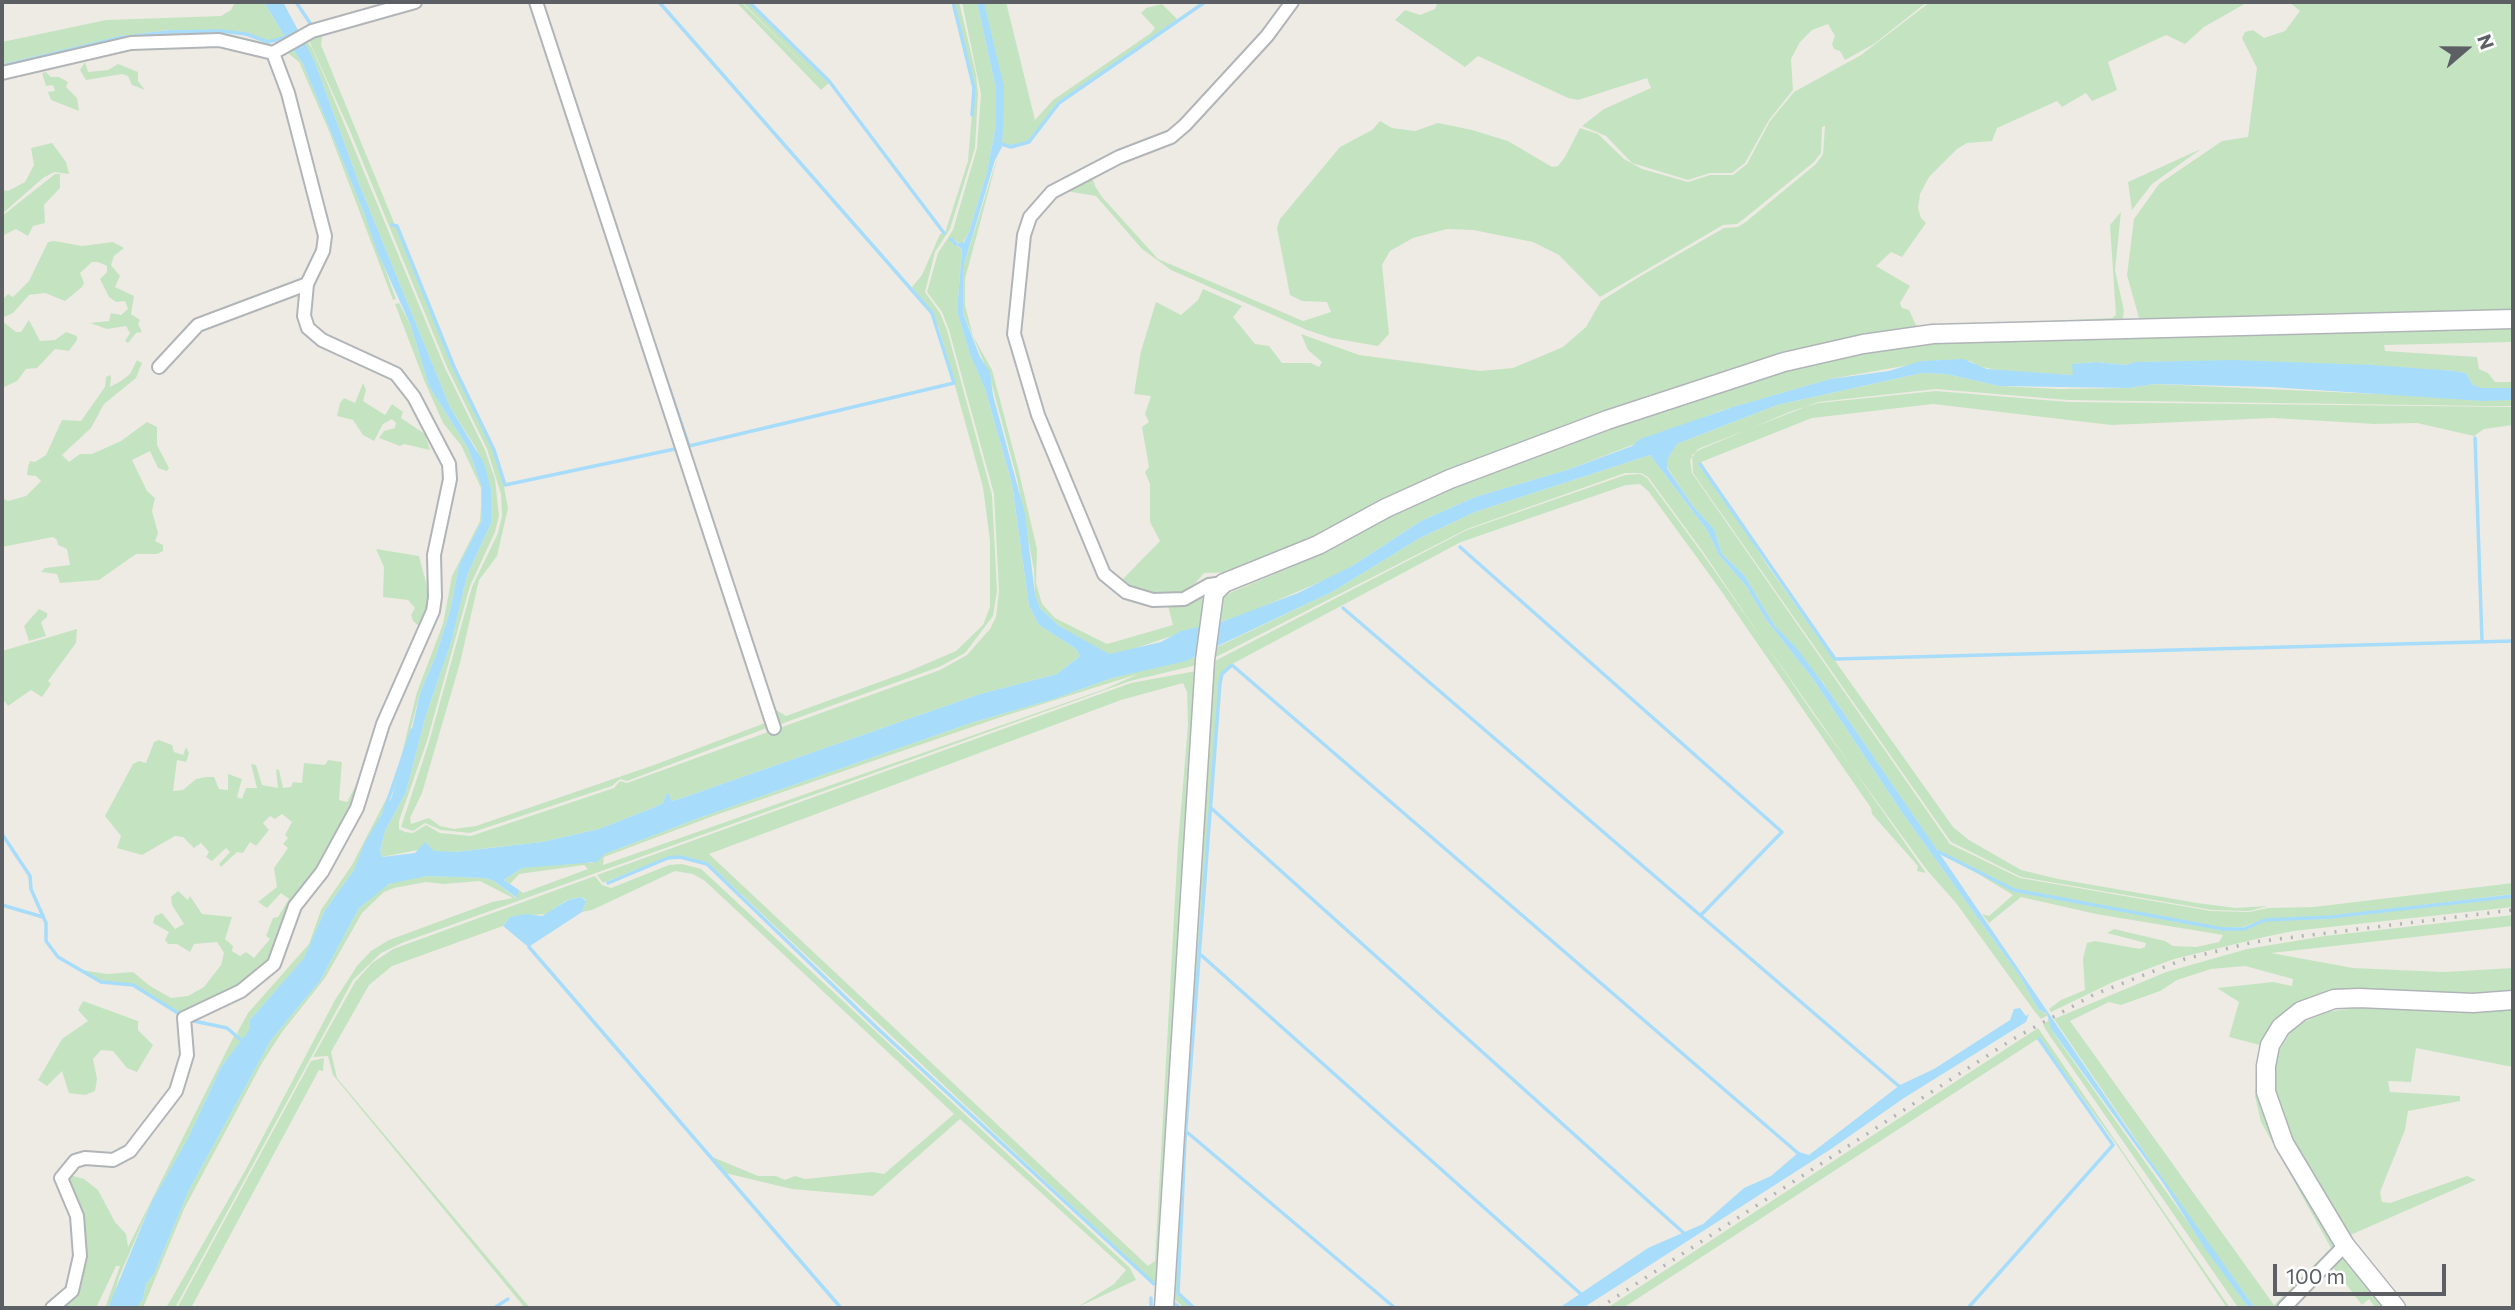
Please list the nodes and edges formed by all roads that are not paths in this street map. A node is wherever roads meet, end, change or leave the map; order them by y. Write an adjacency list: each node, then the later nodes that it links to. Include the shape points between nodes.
1 (415, 2): 4 (street, via 305,35)
2 (536, 2): 10 (street)
3 (1292, 2): 9 (street, via 1185,125 1171,137 1119,157 1052,192 1030,217 1024,235 1014,334 1038,415 1104,574 1126,592 1153,600 1184,599 1209,585)
4 (278, 50): 5 (street, via 219,40 131,43); 6 (street, via 325,236)
5 (2, 73)
6 (307, 284): 8 (street, via 198,325); 14 (street, via 304,316 310,332 396,374 414,397 449,464 450,479 436,539 433,611 383,724 357,808 323,872 295,906 274,964 241,991 184,1018 187,1055 176,1091 130,1151 113,1160 75,1161 61,1178 77,1216 80,1256 72,1291)
7 (2513, 319): 9 (main road, via 1947,334 1863,344 1784,362 1607,420 1450,479 1318,545)
8 (159, 367)
9 (1224, 583): 13 (main road, via 1214,593 1205,660)
10 (774, 728)
11 (2513, 1000): 12 (main road, via 2333,999 2301,1011 2274,1036 2265,1079 2273,1116 2294,1162)
12 (2345, 1245): 15 (street); 16 (main road)
13 (1167, 1306)
14 (52, 1308)
15 (2284, 1308)
16 (2396, 1308)

